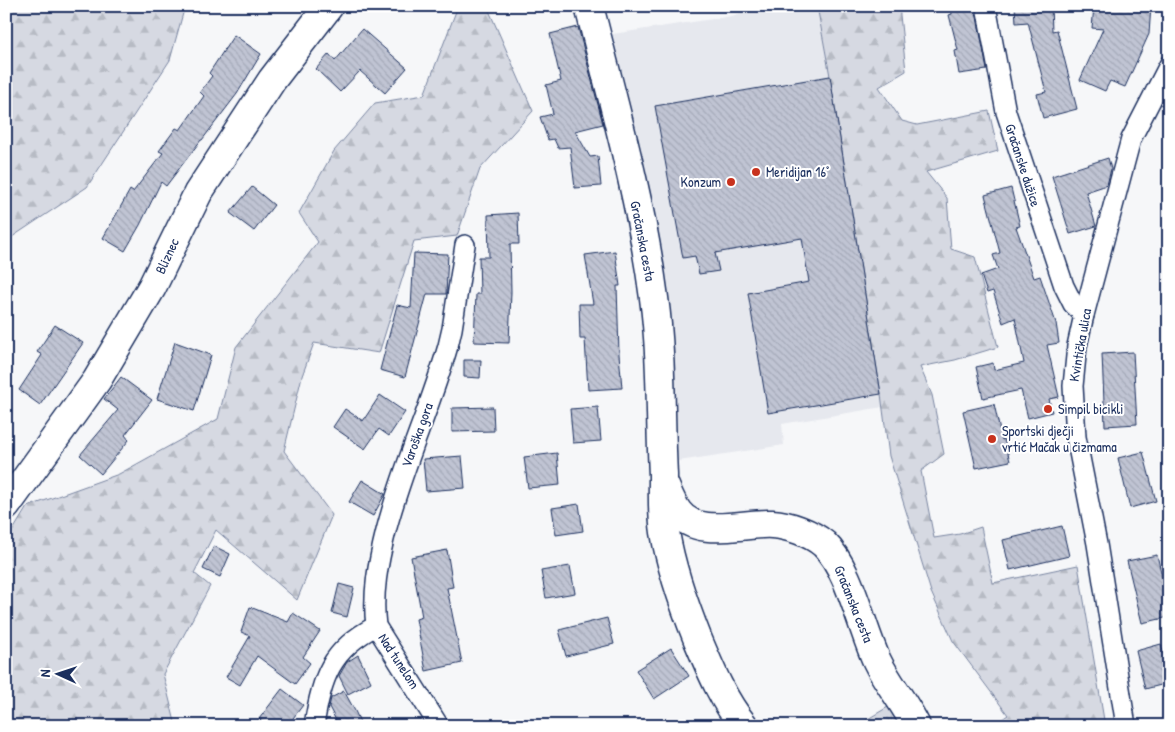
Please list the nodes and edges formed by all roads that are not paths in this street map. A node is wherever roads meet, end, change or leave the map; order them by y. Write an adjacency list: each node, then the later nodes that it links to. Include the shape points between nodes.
1 (328, 6): 8 (main road, Bliznec, via 272,80 198,193 152,287 107,364)
2 (589, 6): 7 (main road, Gračanska cesta, via 630,172 650,271 657,338)
3 (986, 6): 6 (street, Gračanske dužice, via 1006,112 1064,286 1073,304)
4 (1169, 66): 6 (street, Kvintička ulica, via 1131,139)
5 (465, 245): 11 (street, Varoška gora, via 448,346 397,491 382,550 375,589)
6 (1084, 315): 16 (street, Kvintička ulica, via 1073,386 1076,437)
7 (663, 481): 9 (main road, Gračanska cesta, via 678,512 686,520); 10 (main road, Gračanska cesta, via 664,530)
8 (6, 506)
9 (711, 527): 10 (main road, via 687,534 678,541); 15 (main road, Gračanska cesta, via 771,523 806,533 823,544 844,574 878,663)
10 (671, 561): 14 (main road, Gračanska cesta, via 710,670)
11 (376, 626): 12 (street, Nad tunelom, via 350,642 328,671 318,700); 13 (street, Nad tunelom)
12 (314, 726)
13 (439, 726)
14 (744, 726)
15 (916, 726)
16 (1126, 726)

